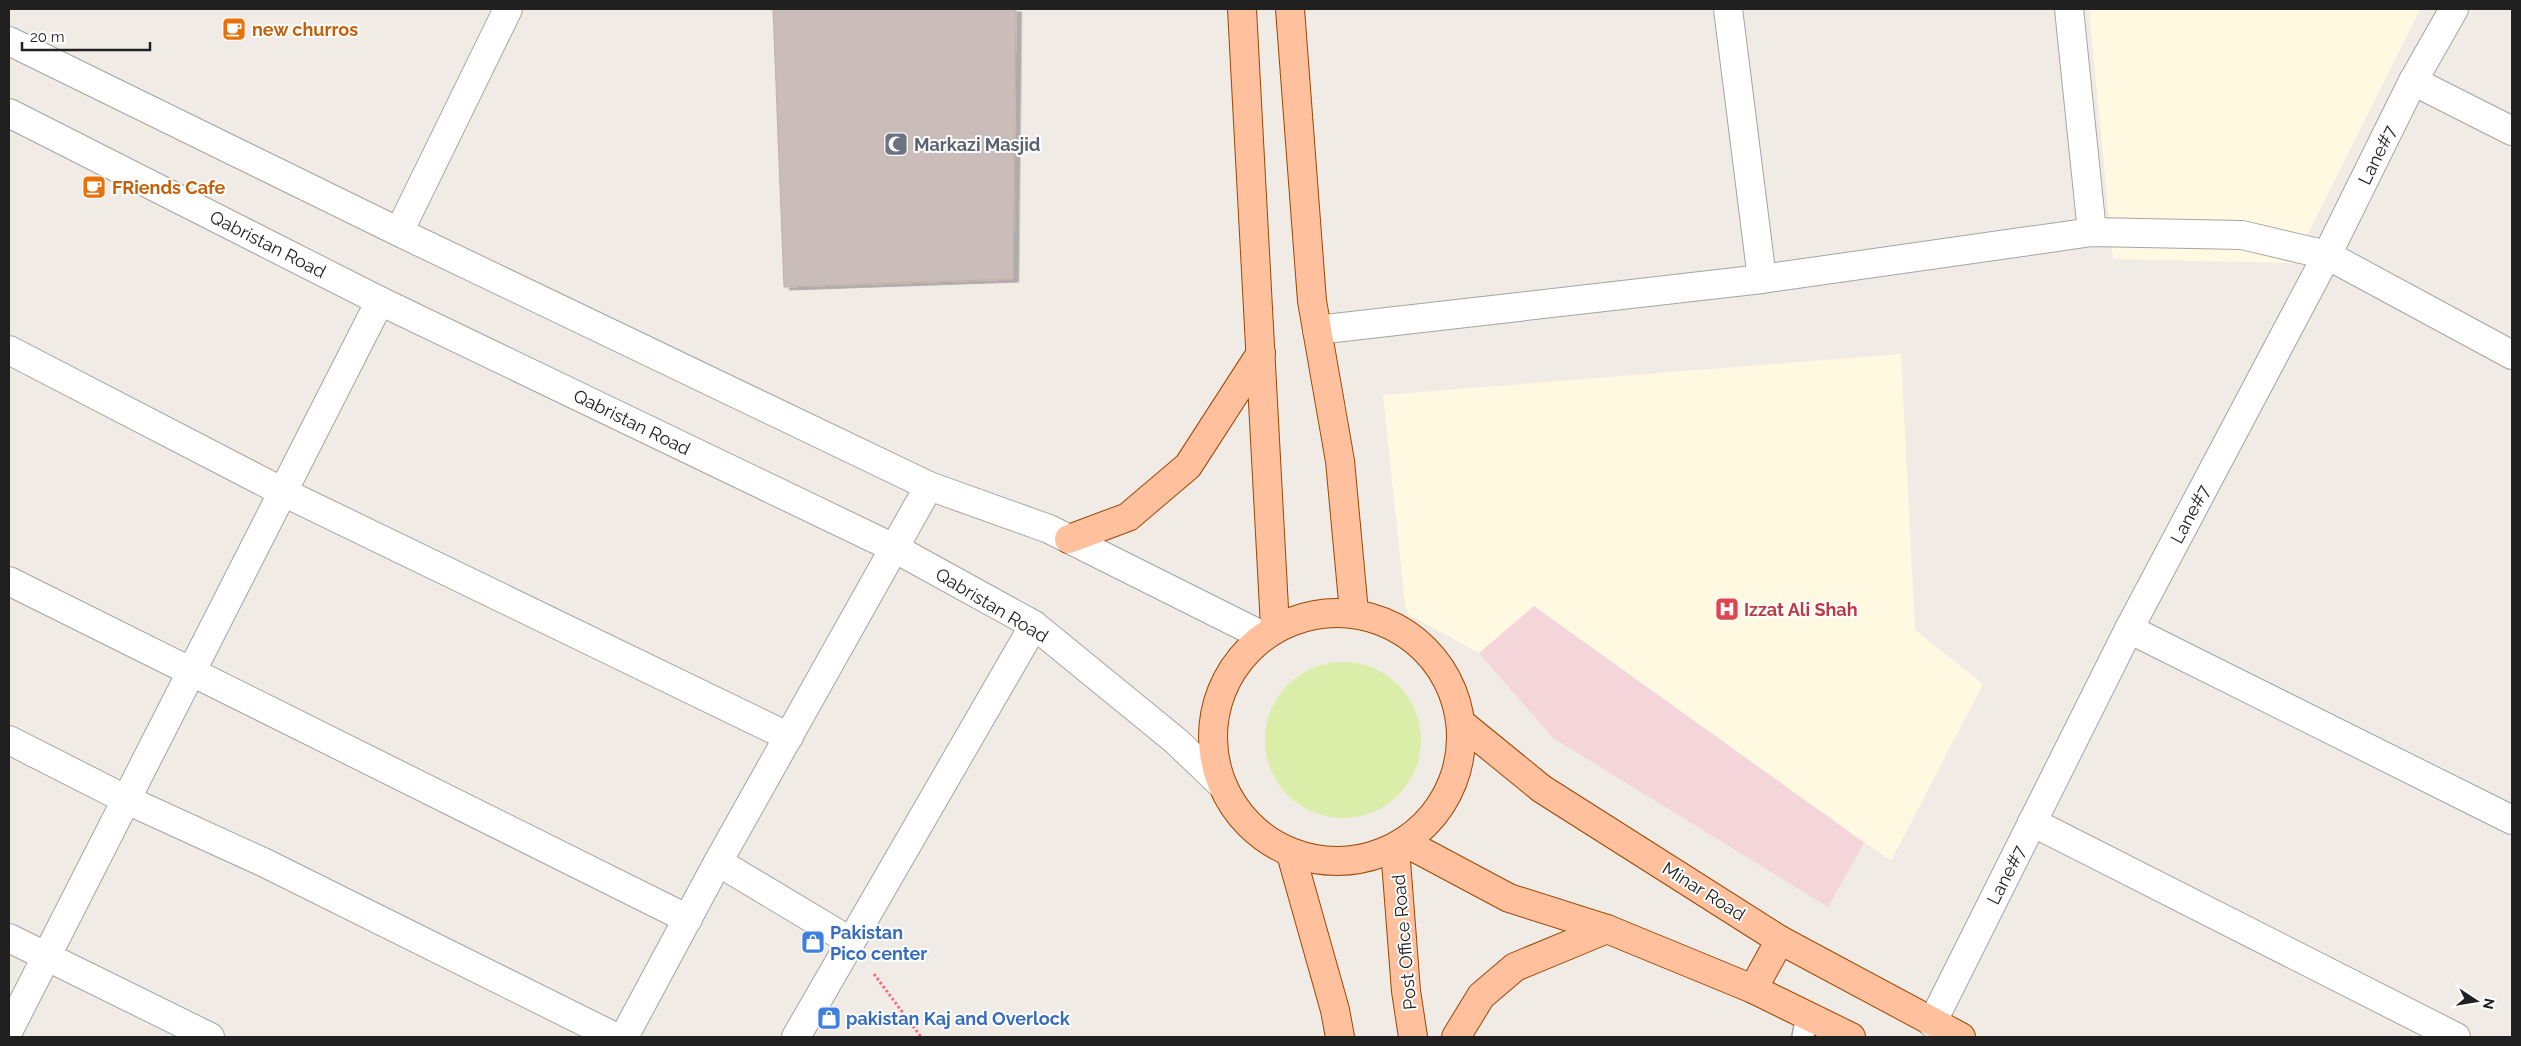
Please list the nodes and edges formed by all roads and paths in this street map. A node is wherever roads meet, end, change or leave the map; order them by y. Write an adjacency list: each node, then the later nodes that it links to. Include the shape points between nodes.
1 (508, 9): 11 (street)
2 (1242, 9): 18 (main road)
3 (1290, 9): 16 (main road, via 1312,301)
4 (1728, 9): 14 (street)
5 (2069, 9): 12 (street)
6 (2454, 9): 8 (street, Lane#7)
7 (9, 42): 11 (street)
8 (2414, 81): 10 (street); 13 (street, Lane#7)
9 (9, 114): 15 (street, Qabristan Road)
10 (2512, 131)
11 (399, 232): 20 (street)
12 (2092, 232): 13 (street, via 2242,235); 14 (street)
13 (2327, 255): 19 (street); 27 (street, Lane#7)
14 (1762, 279): 16 (street)
15 (380, 300): 21 (street); 23 (street, Qabristan Road)
16 (1317, 330): 25 (main road, via 1340,461)
17 (9, 350): 21 (street)
18 (1261, 353): 22 (main road, via 1188,466 1128,517); 28 (main road)
19 (2512, 355)
20 (929, 486): 22 (street); 23 (street)
21 (283, 492): 29 (street); 31 (street)
22 (1069, 539): 28 (street)
23 (896, 549): 26 (street, Qabristan Road); 31 (street)
24 (9, 581): 29 (street)
25 (1354, 612): 28 (main road, via 1320,612 1288,621); 30 (main road, via 1386,621 1437,662)
26 (1034, 625): 33 (street, Qabristan Road, via 1176,741); 44 (street)
27 (2129, 629): 35 (street); 36 (street, Lane#7)
28 (1269, 631): 33 (main road, via 1227,676 1212,729)
29 (192, 672): 34 (street); 40 (street)
30 (1461, 723): 37 (main road, via 1461,753 1454,782 1440,808 1420,830); 43 (main road, Minar Road, via 1542,789)
31 (789, 738): 39 (street)
32 (9, 740): 34 (street)
33 (1220, 783): 38 (main road, via 1248,825)
34 (127, 800): 45 (street); 51 (street, via 265,863)
35 (2512, 820)
36 (2032, 822): 47 (street, Lane#7); 60 (street)
37 (1400, 845): 38 (main road, via 1370,858 1344,862); 41 (main road, via 1508,898); 56 (main road, Post Office Road, via 1406,991)
38 (1291, 854): 55 (main road)
39 (718, 862): 40 (street); 44 (street)
40 (688, 919): 52 (street)
41 (1607, 929): 46 (main road); 57 (main road, via 1515,967 1481,996)
42 (9, 938): 45 (street)
43 (1780, 940): 46 (main road); 47 (main road, Minar Road)
44 (850, 941): 53 (street); 54 (path)
45 (47, 958): 49 (street); 50 (street)
46 (1753, 989): 48 (main road)
47 (1932, 1023): 59 (main road, Minar Road)
48 (1805, 1026): 58 (main road)
49 (9, 1030)
50 (210, 1037)
51 (616, 1037)
52 (624, 1037)
53 (796, 1037)
54 (921, 1037)
55 (1340, 1037)
56 (1413, 1037)
57 (1456, 1037)
58 (1851, 1037)
59 (1961, 1037)
60 (2456, 1037)

